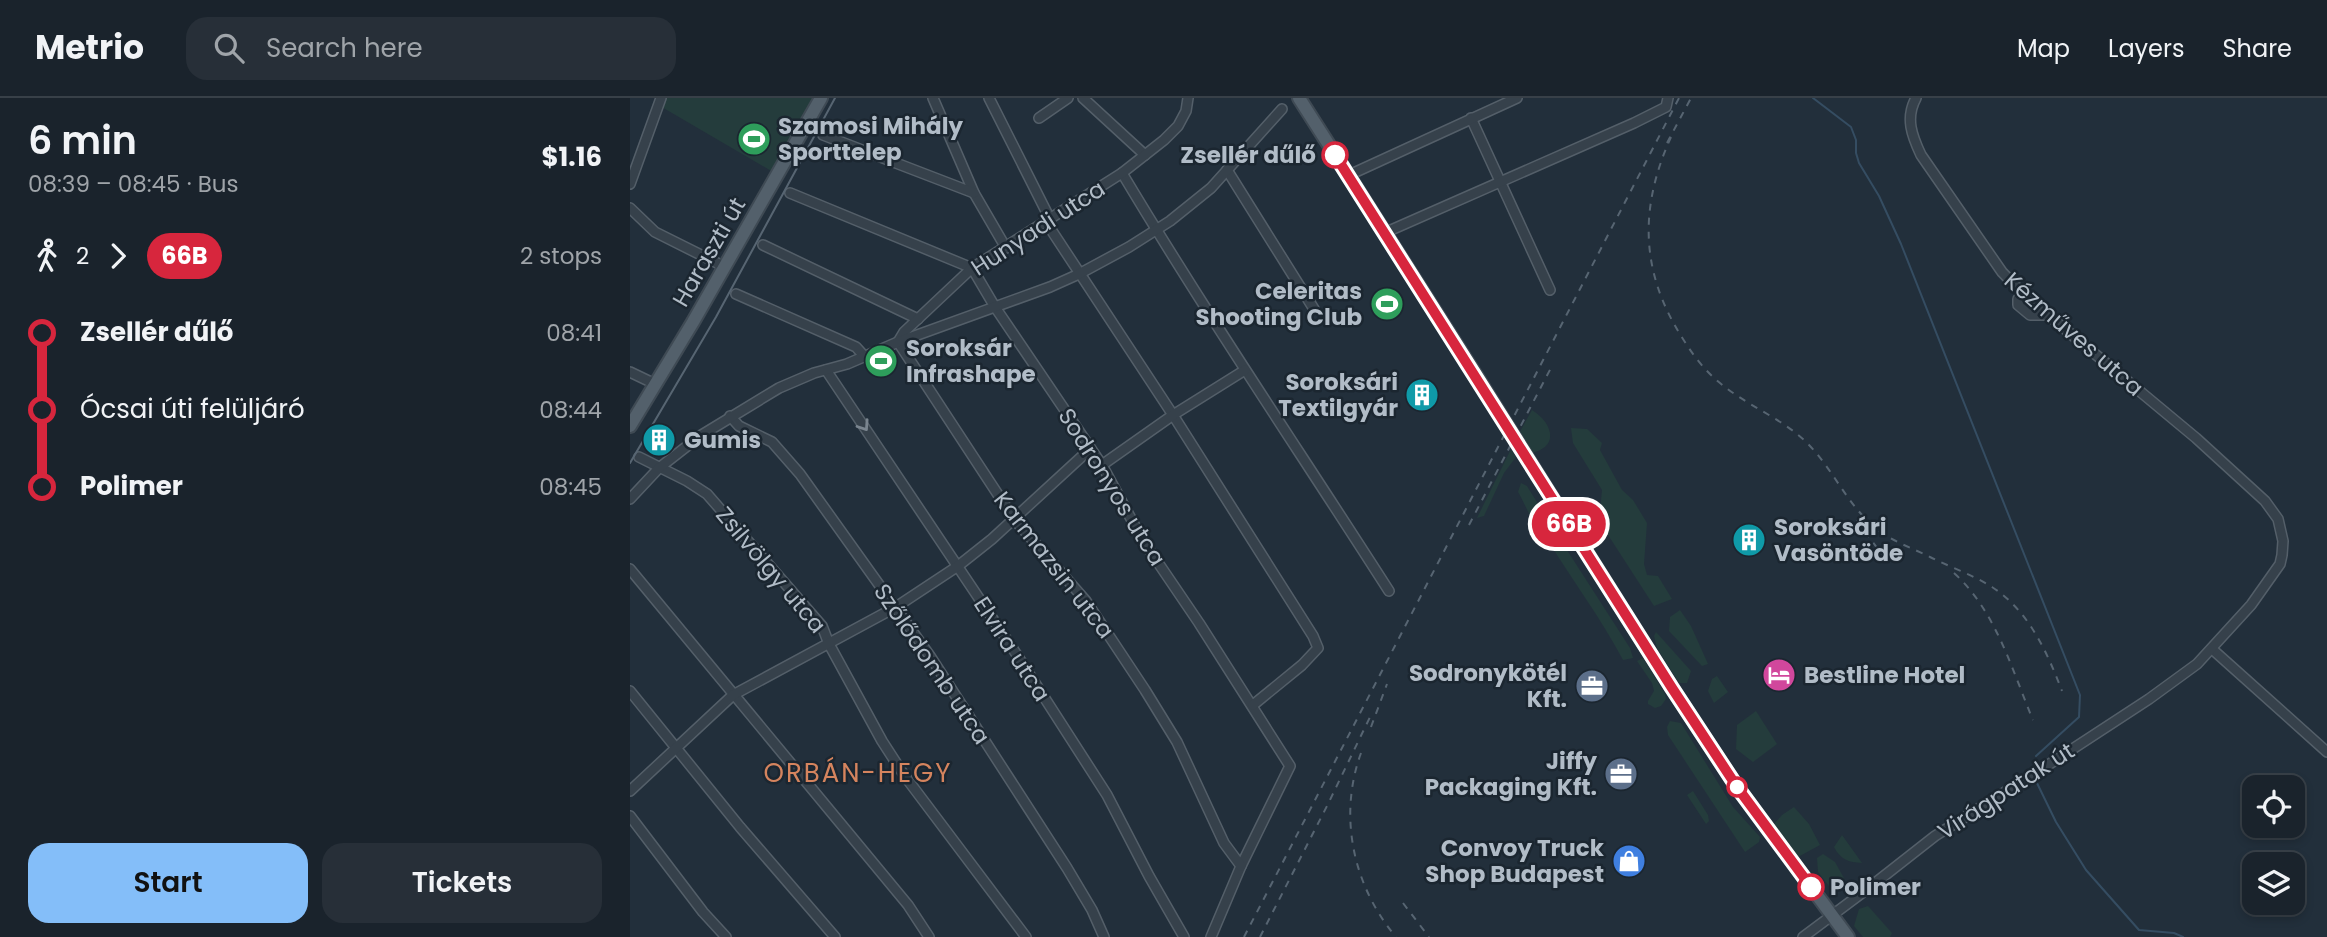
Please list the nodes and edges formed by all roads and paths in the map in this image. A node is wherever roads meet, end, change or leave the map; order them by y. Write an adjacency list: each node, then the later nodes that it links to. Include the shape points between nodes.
1 (661, 98): 21 (street)
2 (821, 98): 30 (main road, Haraszti út)
3 (933, 98): 23 (street)
4 (989, 98): 25 (street)
5 (1068, 98): 13 (street)
6 (1083, 98): 16 (street)
7 (1188, 98): 16 (street, Hunyadi utca, via 1178,126)
8 (1299, 98): 19 (main road)
9 (1517, 98): 14 (street)
10 (1668, 98): 20 (street, via 1666,107)
11 (1916, 98): 53 (street, Kézműves utca, via 1910,120 1921,155 2002,272 2024,295 2018,305 2030,315 2048,315 2196,438 2265,501)
12 (1282, 109): 17 (street)
13 (1039, 118)
14 (1471, 118): 19 (street); 20 (street)
15 (823, 135): 23 (street)
16 (1145, 155): 18 (street, Hunyadi utca)
17 (1227, 170): 26 (street, via 1192,204); 36 (street)
18 (1122, 173): 25 (street, Hunyadi utca); 26 (street)
19 (1347, 176): 68 (main road, bridge, via 1672,688 1737,787)
20 (1500, 183): 27 (street); 33 (street)
21 (630, 184)
22 (790, 193): 31 (street)
23 (974, 193): 29 (street)
24 (630, 208): 30 (street, via 662,237)
25 (1048, 220): 29 (street, Hunyadi utca); 32 (street)
26 (1156, 229): 32 (street); 41 (street)
27 (1391, 230)
28 (763, 246): 37 (street)
29 (1006, 248): 31 (street, Hunyadi utca)
30 (725, 267): 43 (main road, Haraszti út)
31 (972, 268): 35 (street, Sodronyos utca); 37 (street, Hunyadi utca)
32 (1079, 274): 35 (street); 44 (street)
33 (1549, 290)
34 (736, 294): 39 (street, via 856,347)
35 (995, 307): 38 (street); 47 (street, Sodronyos utca)
36 (1314, 309)
37 (918, 319): 38 (street, Hunyadi utca)
38 (898, 342): 39 (street, Hunyadi utca); 52 (street, Karmazsin utca)
39 (865, 357): 40 (street, Hunyadi utca)
40 (826, 370): 45 (street, Hunyadi utca, via 779,388); 54 (street, Elvira utca, one-way to 54)
41 (1245, 370): 44 (street); 56 (street)
42 (630, 372): 43 (street)
43 (655, 384): 46 (main road, Haraszti út)
44 (1173, 415): 49 (street); 62 (street, via 1318,648)
45 (730, 416): 50 (street, Hunyadi utca); 57 (street, Szőlődomb utca, via 781,450)
46 (630, 426)
47 (1090, 449): 49 (street, Sodronyos utca); 52 (street)
48 (639, 457): 50 (street)
49 (1102, 464): 62 (street, Sodronyos utca, via 1142,539)
50 (659, 468): 51 (street, Hunyadi utca); 58 (street, Zsilvölgy utca, via 707,494 822,626)
51 (630, 499)
52 (1014, 519): 54 (street); 67 (street, Karmazsin utca, via 1086,601 1145,690 1177,742 1224,843)
53 (2278, 519): 59 (street, Virágpatak út, via 2283,541 2280,564)
54 (958, 566): 57 (street); 74 (street, Elvira utca, via 1107,795)
55 (630, 569): 61 (street)
56 (1389, 591)
57 (896, 607): 58 (street); 73 (street, Szőlődomb utca, via 1067,868)
58 (829, 644): 61 (street); 72 (street, Zsilvölgy utca, via 904,775)
59 (2212, 649): 64 (street); 68 (street, Virágpatak út, via 2158,692 1935,836)
60 (630, 691): 63 (street)
61 (733, 695): 63 (street); 71 (street)
62 (1253, 705): 67 (street, Sodronyos utca, via 1290,766)
63 (677, 748): 65 (street); 70 (street)
64 (2327, 752)
65 (630, 791)
66 (630, 816): 69 (street)
67 (1241, 866): 75 (street)
68 (1832, 916): 76 (street, Virágpatak út); 77 (main road)
69 (726, 937)
70 (835, 937)
71 (929, 937)
72 (1026, 937)
73 (1104, 937)
74 (1184, 937)
75 (1211, 937)
76 (1803, 937)
77 (1847, 937)

